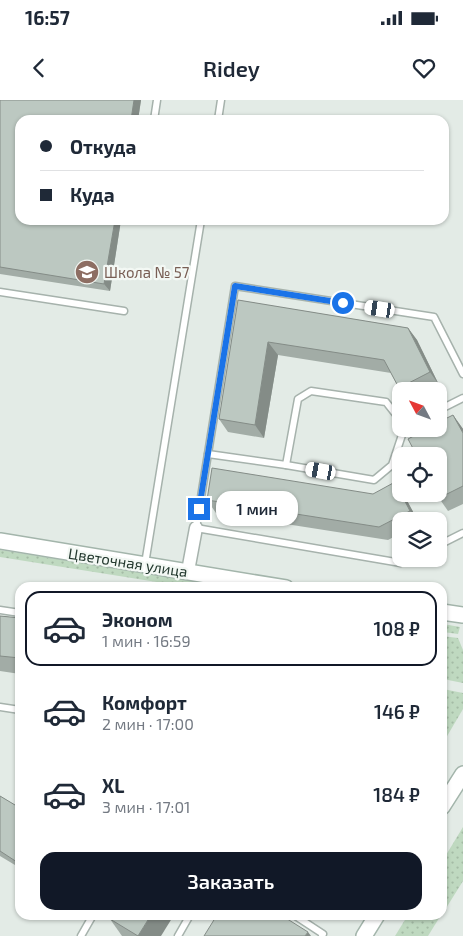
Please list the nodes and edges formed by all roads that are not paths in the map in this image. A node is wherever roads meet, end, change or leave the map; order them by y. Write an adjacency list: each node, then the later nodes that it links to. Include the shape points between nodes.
1 (157, 100): 3 (lane)
2 (221, 100): 4 (lane)
3 (155, 115)
4 (219, 115)
5 (200, 225): 20 (lane)
6 (0, 292): 7 (lane)
7 (124, 311)
8 (463, 374): 13 (lane, via 434,317 235,286)
9 (463, 398): 10 (lane)
10 (448, 406)
11 (392, 410): 14 (lane, via 386,402 311,390 298,399)
12 (401, 438): 14 (lane, via 392,465 374,480)
13 (208, 454): 14 (lane); 15 (lane)
14 (286, 465)
15 (196, 528): 19 (lane); 21 (street)
16 (463, 533): 18 (lane)
17 (0, 541): 20 (street, Цветочная улица)
18 (447, 541)
19 (392, 561)
20 (145, 564): 21 (street, Цветочная улица)
21 (188, 571): 22 (street, Цветочная улица)
22 (251, 582)
23 (0, 610): 24 (lane)
24 (15, 612)
25 (447, 613): 26 (street)
26 (463, 615)
27 (0, 707): 28 (lane)
28 (15, 709)
29 (463, 774): 30 (street)
30 (447, 799)
31 (90, 920): 35 (lane)
32 (187, 920): 36 (lane)
33 (302, 920): 37 (lane)
34 (374, 920): 38 (street)
35 (81, 936)
36 (178, 936)
37 (322, 936)
38 (364, 936)

